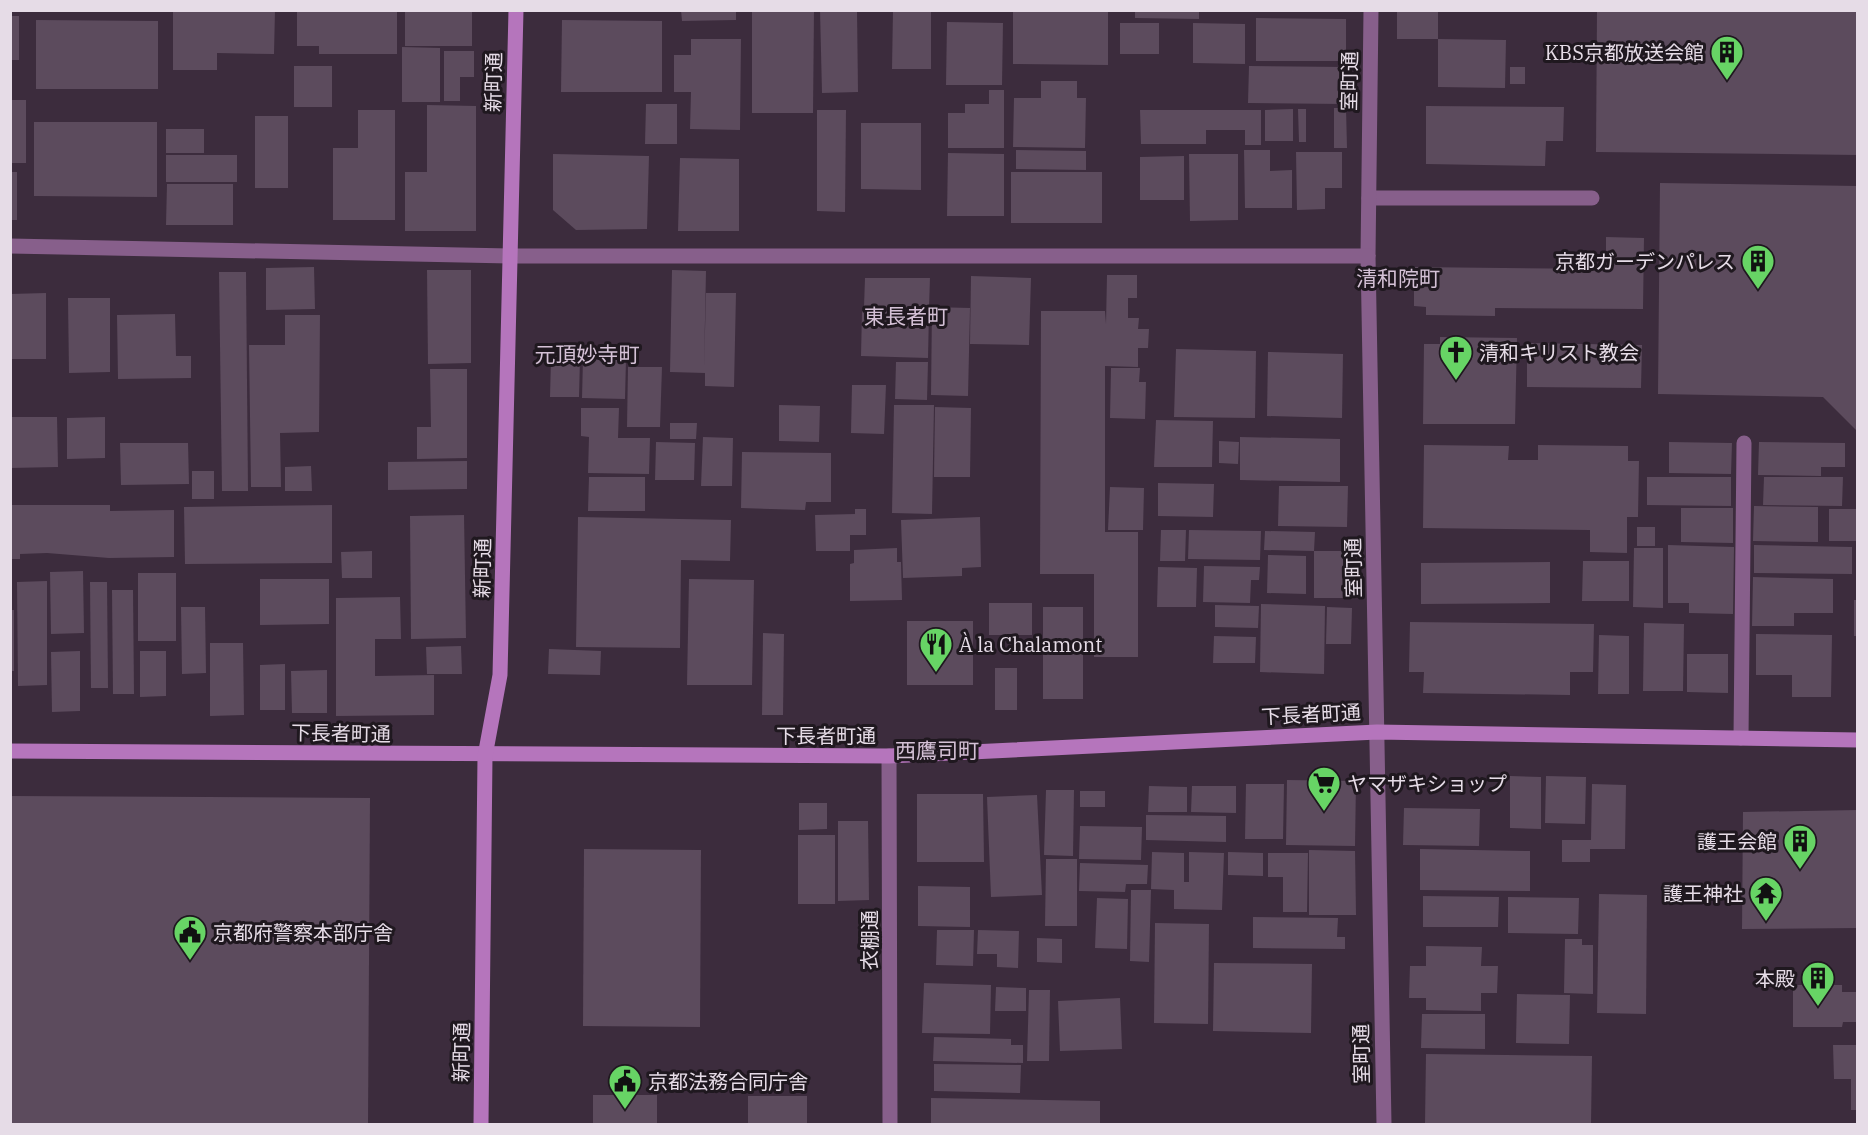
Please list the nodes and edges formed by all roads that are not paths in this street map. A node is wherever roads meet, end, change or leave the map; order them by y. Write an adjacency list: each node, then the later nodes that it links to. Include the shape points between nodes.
1 (516, 10): 6 (street, 新町通)
2 (1371, 10): 3 (street, 室町通)
3 (1369, 198): 4 (street); 7 (street, 室町通)
4 (1592, 198)
5 (10, 246): 6 (street)
6 (511, 256): 7 (street); 13 (street, 新町通, via 500,675)
7 (1368, 256): 9 (street, 室町通)
8 (1744, 442): 10 (street)
9 (1377, 732): 10 (street, 下長者町通); 14 (street, 下長者町通); 17 (street, 室町通)
10 (1741, 738): 11 (street, 下長者町通)
11 (1857, 740)
12 (10, 751): 13 (street, 下長者町通)
13 (485, 756): 14 (street, 下長者町通); 15 (street, 新町通)
14 (889, 756): 16 (street, 衣棚通)
15 (481, 1125)
16 (890, 1125)
17 (1384, 1125)

